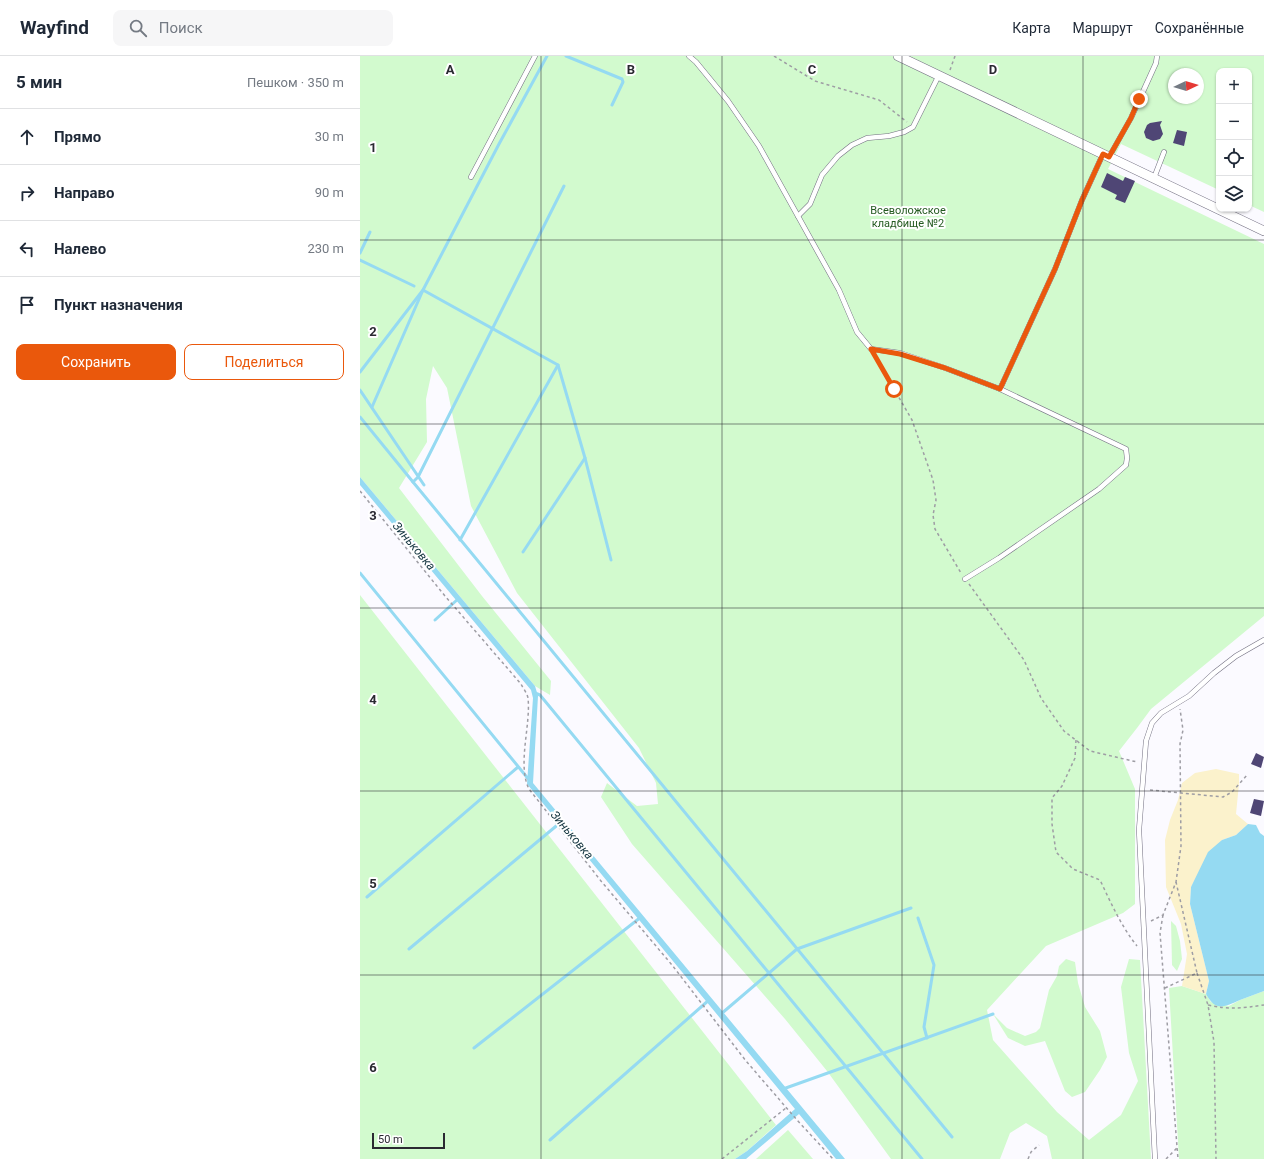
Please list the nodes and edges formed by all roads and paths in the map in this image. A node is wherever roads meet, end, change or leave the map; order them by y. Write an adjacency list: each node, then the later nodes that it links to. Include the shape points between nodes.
1 (534, 56): 11 (lane)
2 (689, 56): 13 (lane, via 728,101 759,146)
3 (774, 56): 8 (path, via 815,81 879,100)
4 (898, 56): 7 (street)
5 (955, 56): 7 (path)
6 (1157, 56): 10 (lane, via 1131,118)
7 (942, 77): 8 (lane); 10 (street)
8 (912, 127): 13 (lane, via 889,136 867,138 838,156 822,175 810,204)
9 (1164, 152): 12 (lane)
10 (1106, 155): 12 (street); 16 (lane, via 1082,200 1055,269)
11 (471, 177)
12 (1154, 178): 14 (street)
13 (798, 216): 15 (lane, via 839,290 857,332)
14 (1264, 231)
15 (871, 349): 16 (lane, via 900,354); 18 (path, via 912,420 933,480 936,500 933,515 935,529)
16 (1000, 389): 18 (lane, via 1126,449 1128,458 1126,465 1099,489)
17 (360, 491): 33 (path, via 521,684 528,697 524,768 529,789)
18 (965, 579): 21 (path, via 1024,660 1041,698 1064,731)
19 (1264, 640): 20 (lane, via 1236,656)
20 (1179, 702): 22 (lane, via 1161,713 1152,723 1146,741); 25 (path, via 1182,730 1181,846)
21 (1076, 740): 22 (path, via 1090,750); 28 (path, via 1075,758 1062,786 1052,798 1056,852 1073,869 1100,880 1128,934)
22 (1144, 764): 24 (lane)
23 (1248, 774): 24 (path, via 1232,792 1223,797)
24 (1142, 790): 27 (lane, via 1139,830)
25 (1176, 882): 26 (path); 29 (path)
26 (1163, 915): 27 (path); 30 (path, via 1160,933)
27 (1144, 924): 28 (lane)
28 (1146, 958): 39 (lane)
29 (1197, 973): 30 (path); 31 (path)
30 (1165, 988): 35 (path)
31 (1208, 1005): 32 (path, via 1224,1009); 42 (path, via 1214,1042)
32 (1264, 1005)
33 (786, 1108): 36 (path); 37 (path)
34 (1039, 1145): 38 (path)
35 (1178, 1148): 40 (path); 41 (path)
36 (722, 1159)
37 (833, 1159)
38 (1028, 1159)
39 (1155, 1159)
40 (1166, 1159)
41 (1178, 1159)
42 (1216, 1159)

